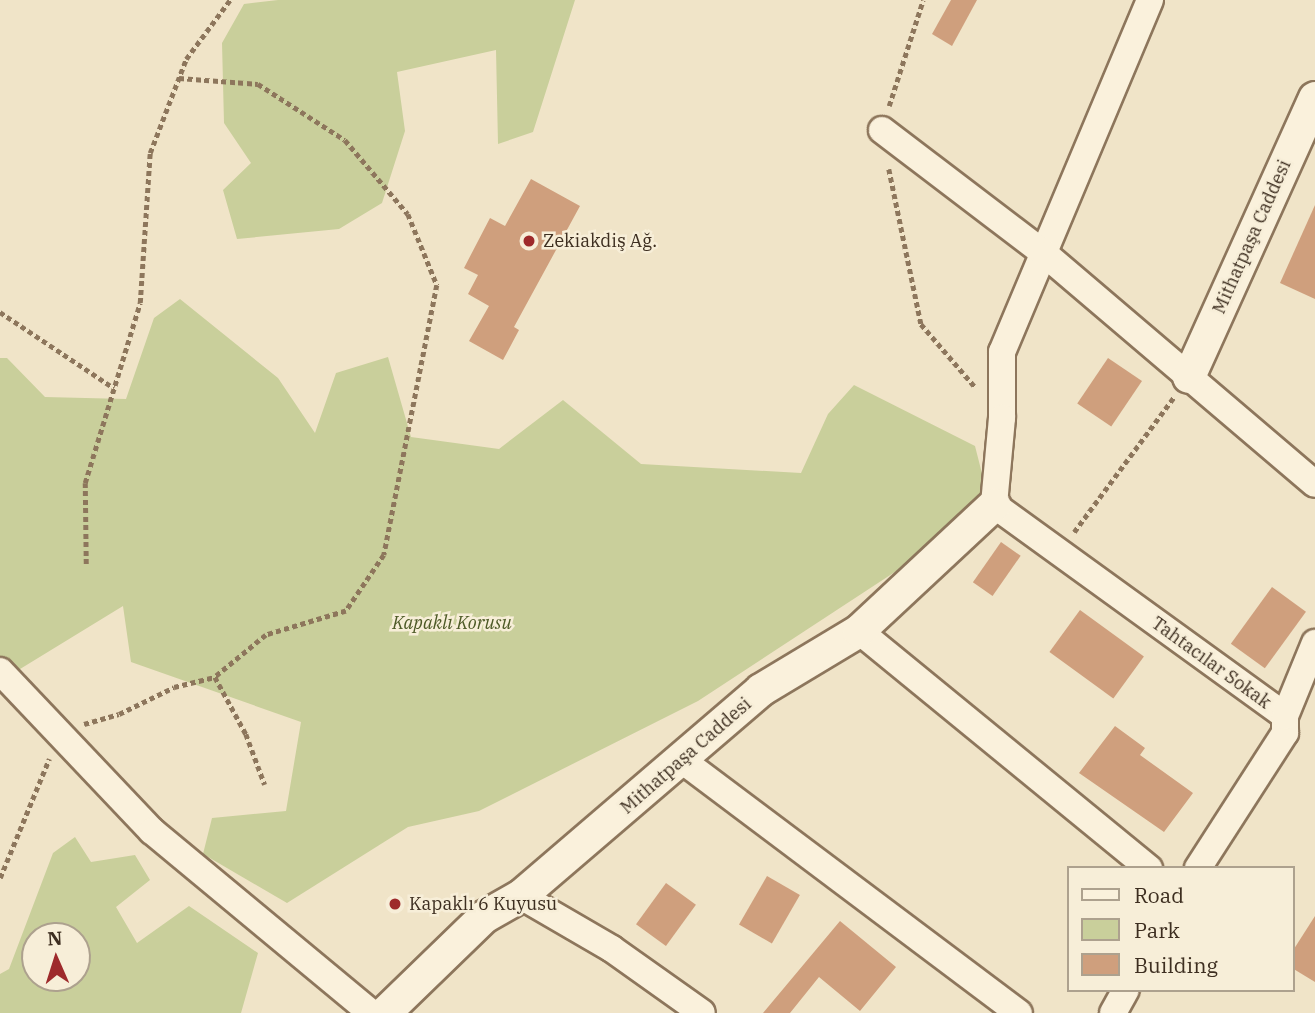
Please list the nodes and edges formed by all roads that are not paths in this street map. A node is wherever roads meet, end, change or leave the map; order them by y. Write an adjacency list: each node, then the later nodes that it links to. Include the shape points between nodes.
1 (1150, 0): 4 (street)
2 (1315, 98): 5 (street, Mithatpaşa Caddesi)
3 (882, 131): 4 (street)
4 (1046, 255): 5 (street); 7 (street, via 1002,352)
5 (1189, 377): 6 (street)
6 (1315, 484)
7 (994, 505): 8 (street, Mithatpaşa Caddesi); 11 (street, Tahtacılar Sokak)
8 (859, 631): 12 (street, Mithatpaşa Caddesi, via 761,690); 13 (street)
9 (1315, 643): 11 (street)
10 (0, 671): 18 (street, via 152,831)
11 (1285, 716): 14 (street, Tahtacılar Sokak, via 1285,733)
12 (683, 761): 15 (street, Mithatpaşa Caddesi); 20 (street)
13 (1147, 866)
14 (1199, 866)
15 (521, 896): 17 (street, via 611,949); 19 (street, Mithatpaşa Caddesi, via 484,917)
16 (1125, 992): 21 (street)
17 (699, 1012)
18 (371, 1013)
19 (385, 1013)
20 (1019, 1013)
21 (1113, 1013)

